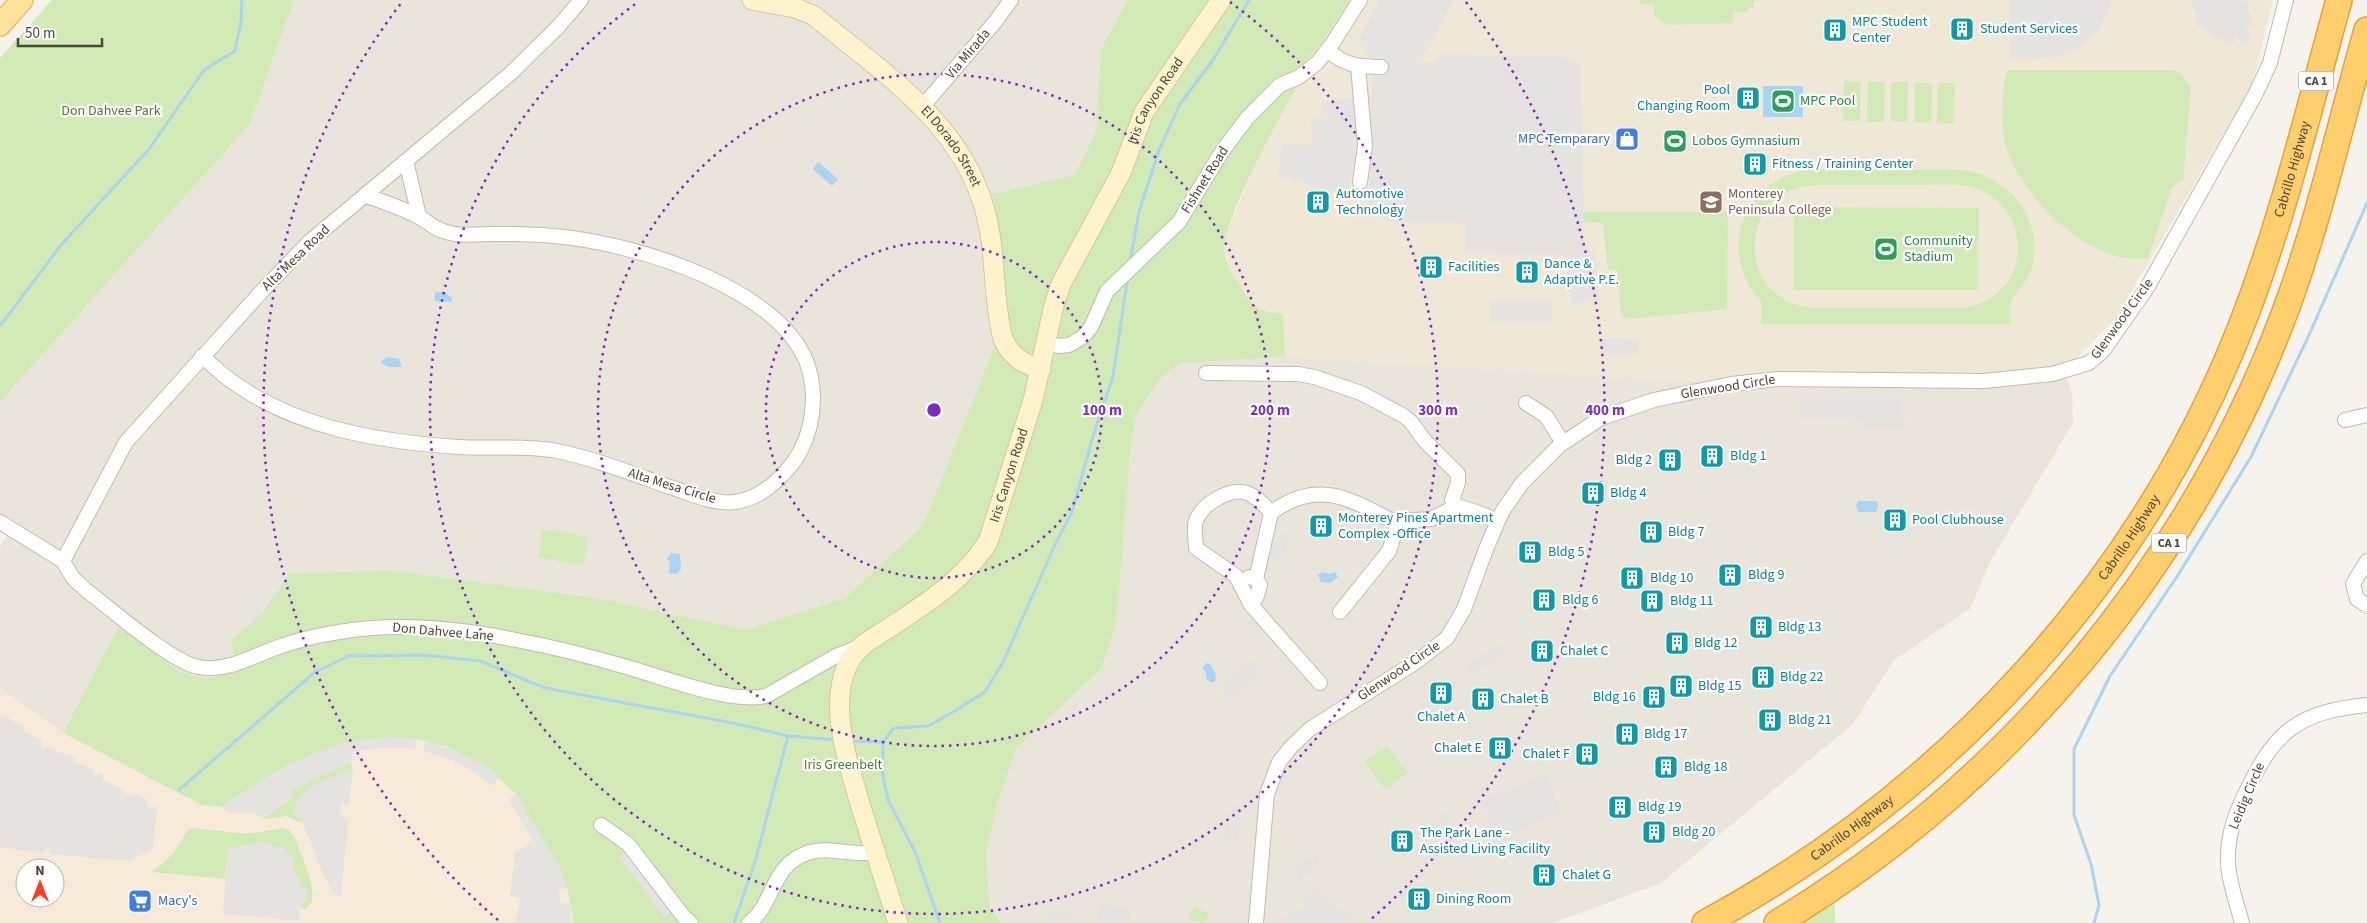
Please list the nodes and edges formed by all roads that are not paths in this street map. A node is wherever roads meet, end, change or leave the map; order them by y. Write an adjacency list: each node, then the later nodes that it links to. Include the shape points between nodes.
1 (22, 0): 10 (main road)
2 (581, 0): 18 (street, Alta Mesa Road, via 510,74)
3 (752, 0): 16 (street, El Dorado Street, via 796,8 813,15)
4 (1011, 0): 16 (street, Via Mirada)
5 (1221, 0): 23 (street, Iris Canyon Road, via 1144,112 1121,173 1061,284)
6 (1360, 0): 12 (street, Fishnet Road)
7 (2286, 0): 30 (street, Glenwood Circle, via 2270,63 2255,95 2147,288 2103,351 2089,363 2052,374 1984,381 1778,378 1748,382 1654,400 1601,418)
8 (2323, 0): 19 (highway)
9 (2339, 0): 19 (highway, Cabrillo Highway / CA 1)
10 (0, 25)
11 (2367, 30): 17 (highway, CA 1)
12 (1328, 50): 13 (street, via 1340,60); 23 (street, Fishnet Road, via 1305,72 1280,85 1247,118 1179,222 1107,291 1083,337 1068,345)
13 (1358, 66): 14 (street); 20 (street, via 1365,146)
14 (1381, 67)
15 (2367, 84): 17 (highway, via 2352,124)
16 (923, 106): 25 (street, El Dorado Street, via 960,152 984,207 992,245 1003,339 1009,352 1020,361)
17 (2332, 157): 53 (highway, CA 1, via 2293,289 2249,398 2200,493 2134,596 2057,691 1970,779 1876,857)
18 (406, 161): 21 (street, Alta Mesa Road); 22 (street)
19 (2294, 162): 52 (highway, Cabrillo Highway / CA 1, via 2250,302 2202,414 2142,521 2071,620 1992,709 1903,791 1805,864)
20 (1360, 182)
21 (365, 195): 22 (street, Alta Mesa Circle); 24 (street, Alta Mesa Road, via 309,242)
22 (419, 216): 24 (street, Alta Mesa Circle, via 444,232 550,236 620,246 707,277 758,306 786,329 804,353 809,368 813,409 806,438 796,460 764,491 750,499 713,501 554,451 459,447 335,429 285,412 230,380)
23 (1046, 344): 25 (street, Iris Canyon Road)
24 (202, 356): 36 (street, Alta Mesa Road, via 126,442)
25 (1041, 369): 43 (street, Iris Canyon Road, via 1008,483 984,548 961,577 945,590)
26 (1206, 373): 31 (street, via 1314,377 1360,393 1404,416 1458,474 1452,500)
27 (1526, 403): 30 (street, via 1546,416)
28 (2367, 415): 29 (street)
29 (2345, 420)
30 (1563, 443): 33 (street, Glenwood Circle, via 1522,483)
31 (1457, 506): 33 (street); 35 (street, via 1431,519 1404,520)
32 (1271, 513): 35 (street, via 1299,496 1326,494 1354,502); 38 (street, via 1248,493 1234,492 1203,508 1196,521 1196,548); 39 (street)
33 (1497, 521): 51 (street, Glenwood Circle, via 1464,609 1447,638 1416,662 1310,729 1279,762 1267,794)
34 (0, 522): 36 (street, Don Dahvee Lane)
35 (1398, 524): 42 (street, via 1389,551)
36 (63, 561): 43 (street, Don Dahvee Lane, via 73,578 86,590 181,662 213,670 282,646 339,632 412,627 465,631 516,640 731,696 754,698 766,696 836,656)
37 (2367, 561): 41 (street, via 2353,584 2357,599)
38 (1236, 576): 39 (street); 40 (street)
39 (1256, 579): 40 (street, via 1260,585)
40 (1251, 605): 44 (street)
41 (2367, 606)
42 (1340, 612)
43 (863, 646): 47 (street, Iris Canyon Road, via 847,669 841,686 841,730)
44 (1320, 683)
45 (2367, 705): 54 (street, Leidig Circle, via 2330,710 2309,718 2282,736 2262,759 2236,812 2229,840 2230,878)
46 (601, 825): 48 (street, via 628,844)
47 (875, 852): 49 (street, via 820,851 797,858 782,870 761,912); 50 (street, Iris Canyon Road)
48 (691, 923)
49 (749, 923)
50 (898, 923)
51 (1256, 923)
52 (1705, 923)
53 (1777, 923)
54 (2242, 923)

